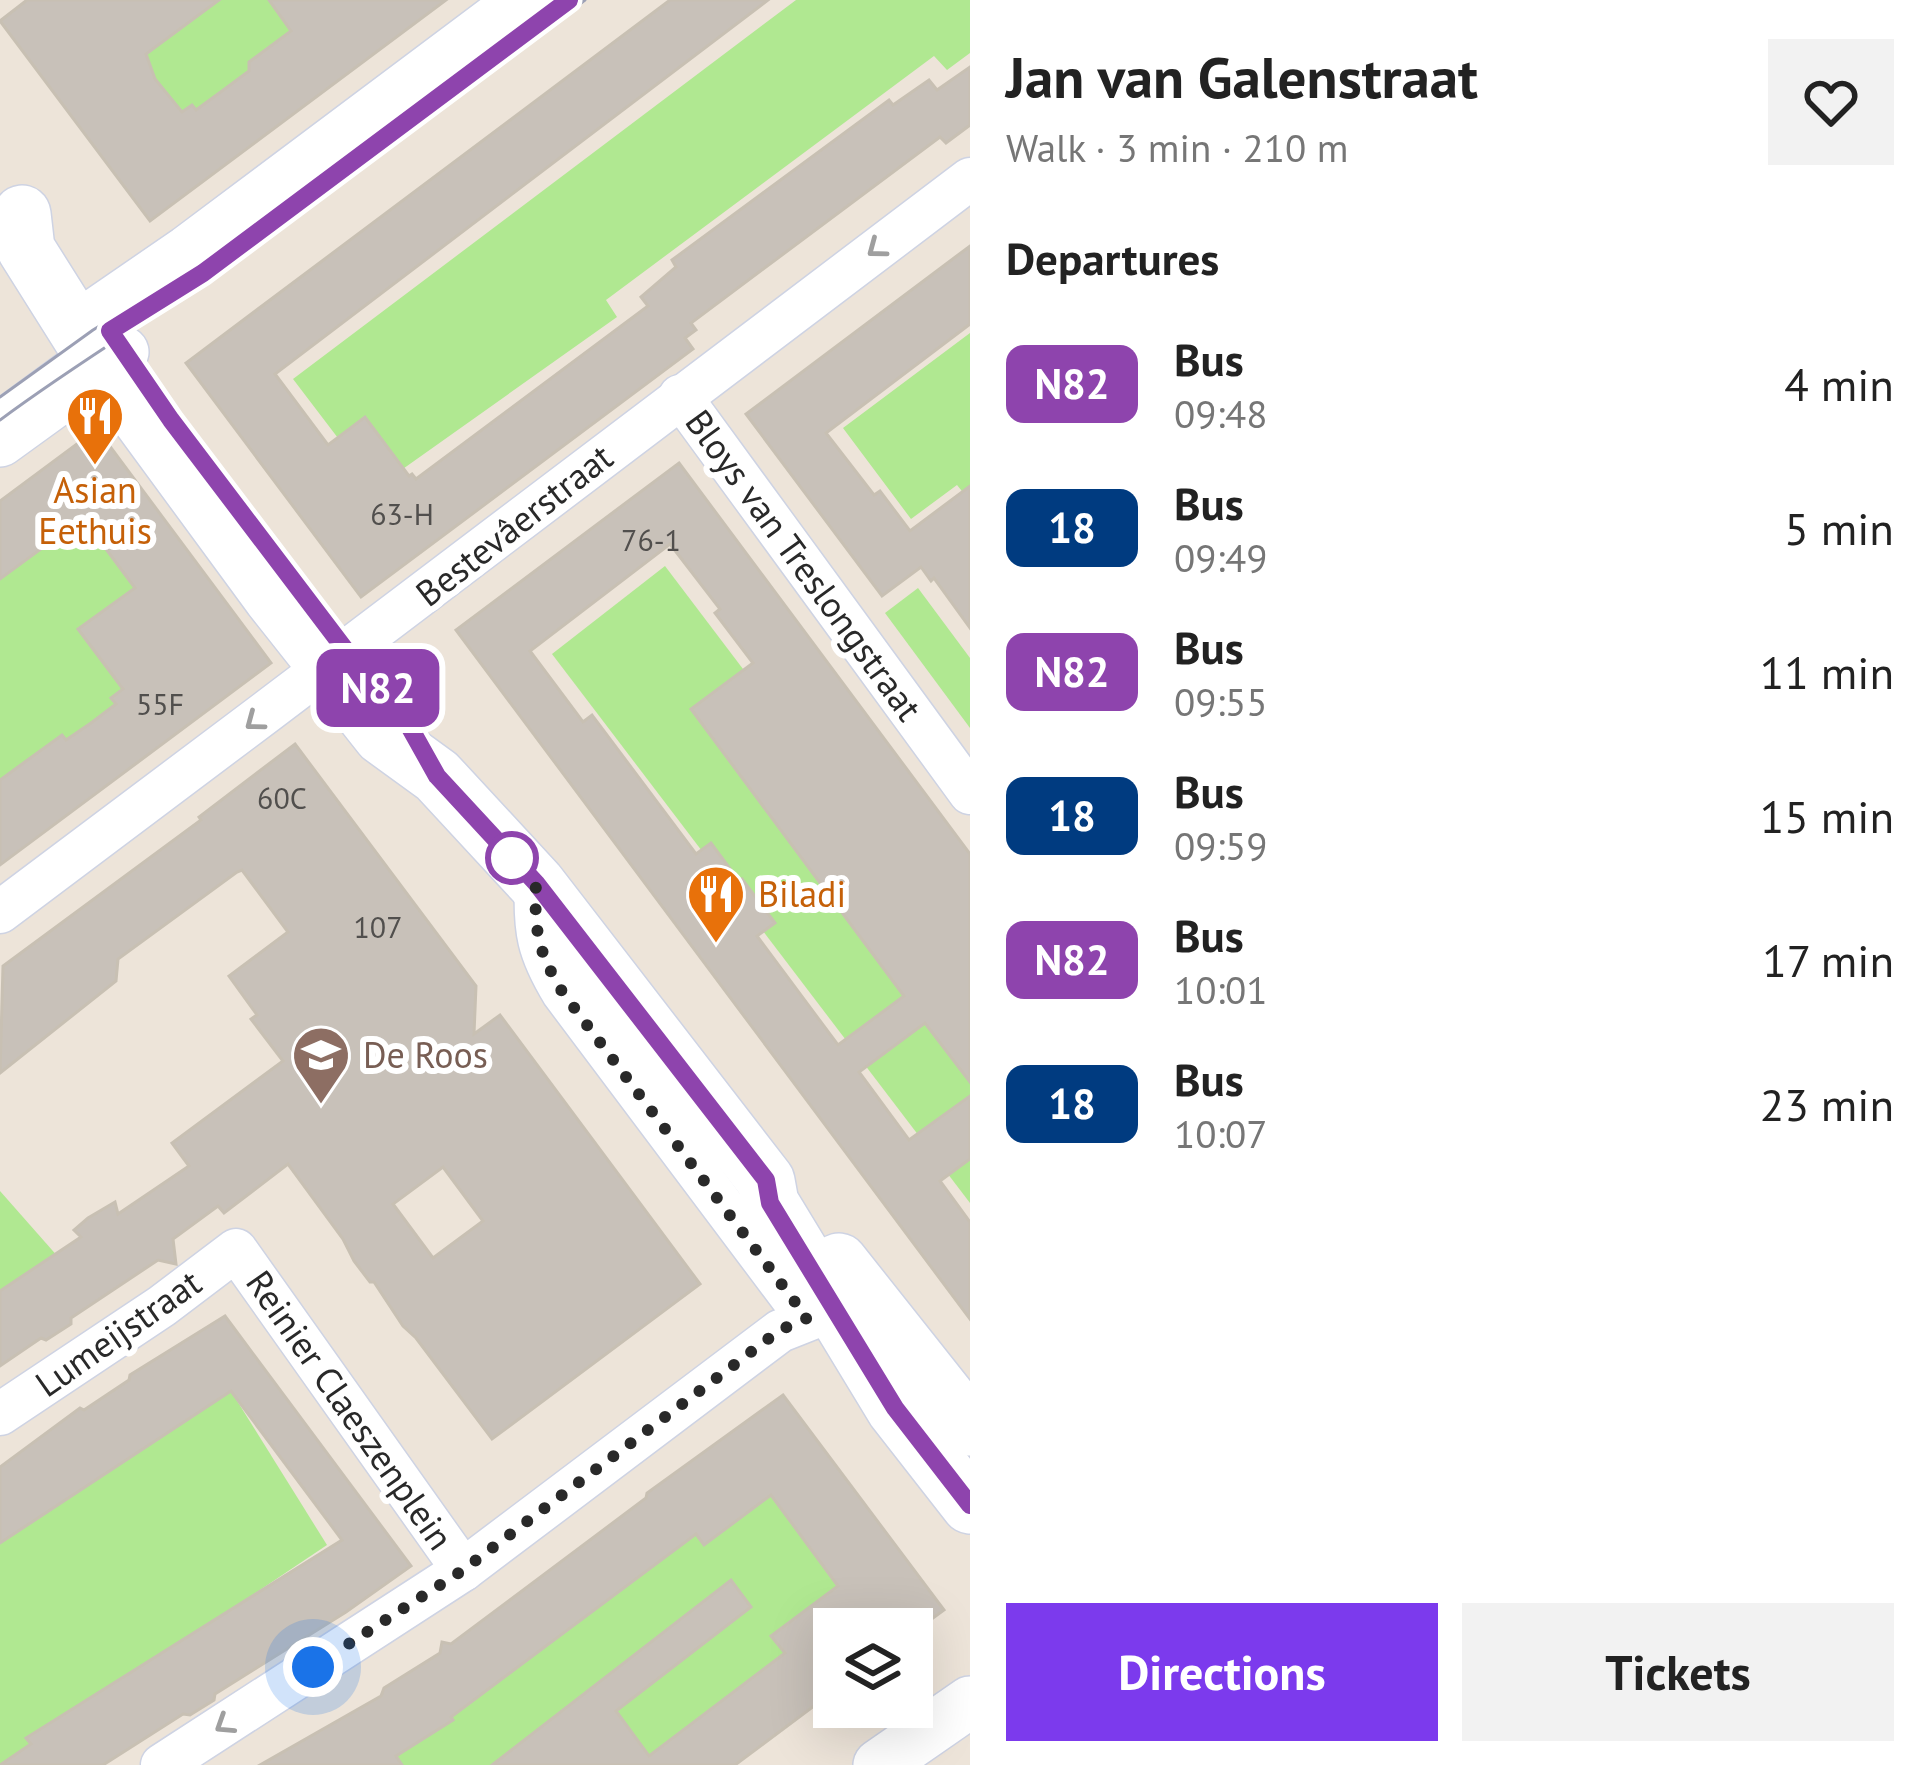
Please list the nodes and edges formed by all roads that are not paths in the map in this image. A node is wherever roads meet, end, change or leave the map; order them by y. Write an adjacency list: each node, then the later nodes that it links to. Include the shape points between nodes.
1 (524, 0): 5 (street, via 188,251)
2 (568, 0): 5 (lane, via 203,273)
3 (970, 179): 6 (street, Bestevâerstraat, one-way to 6)
4 (11, 196): 5 (main road, via 51,241)
5 (99, 339): 7 (lane); 8 (street); 9 (main road)
6 (680, 396): 9 (street, Bestevâerstraat); 10 (street, Bloys van Treslongstraat)
7 (0, 410)
8 (0, 441)
9 (337, 660): 11 (main road, via 404,717 437,776); 12 (street, Bestevâerstraat, one-way to 12)
10 (970, 793)
11 (536, 883): 14 (main road, via 766,1180 779,1183); 14 (street, via 534,927 563,993)
12 (0, 912)
13 (236, 1250): 15 (street, Lumeijstraat); 18 (street, Reinier Claeszenplein)
14 (842, 1316): 16 (main road); 17 (main road, via 895,1408); 18 (street, via 780,1330)
15 (0, 1414)
16 (970, 1426)
17 (970, 1504)
18 (463, 1570): 23 (street, one-way to 23)
19 (970, 1662): 20 (street)
20 (933, 1691)
21 (970, 1702): 25 (street)
22 (885, 1728): 24 (street)
23 (162, 1765)
24 (837, 1765)
25 (879, 1765)

